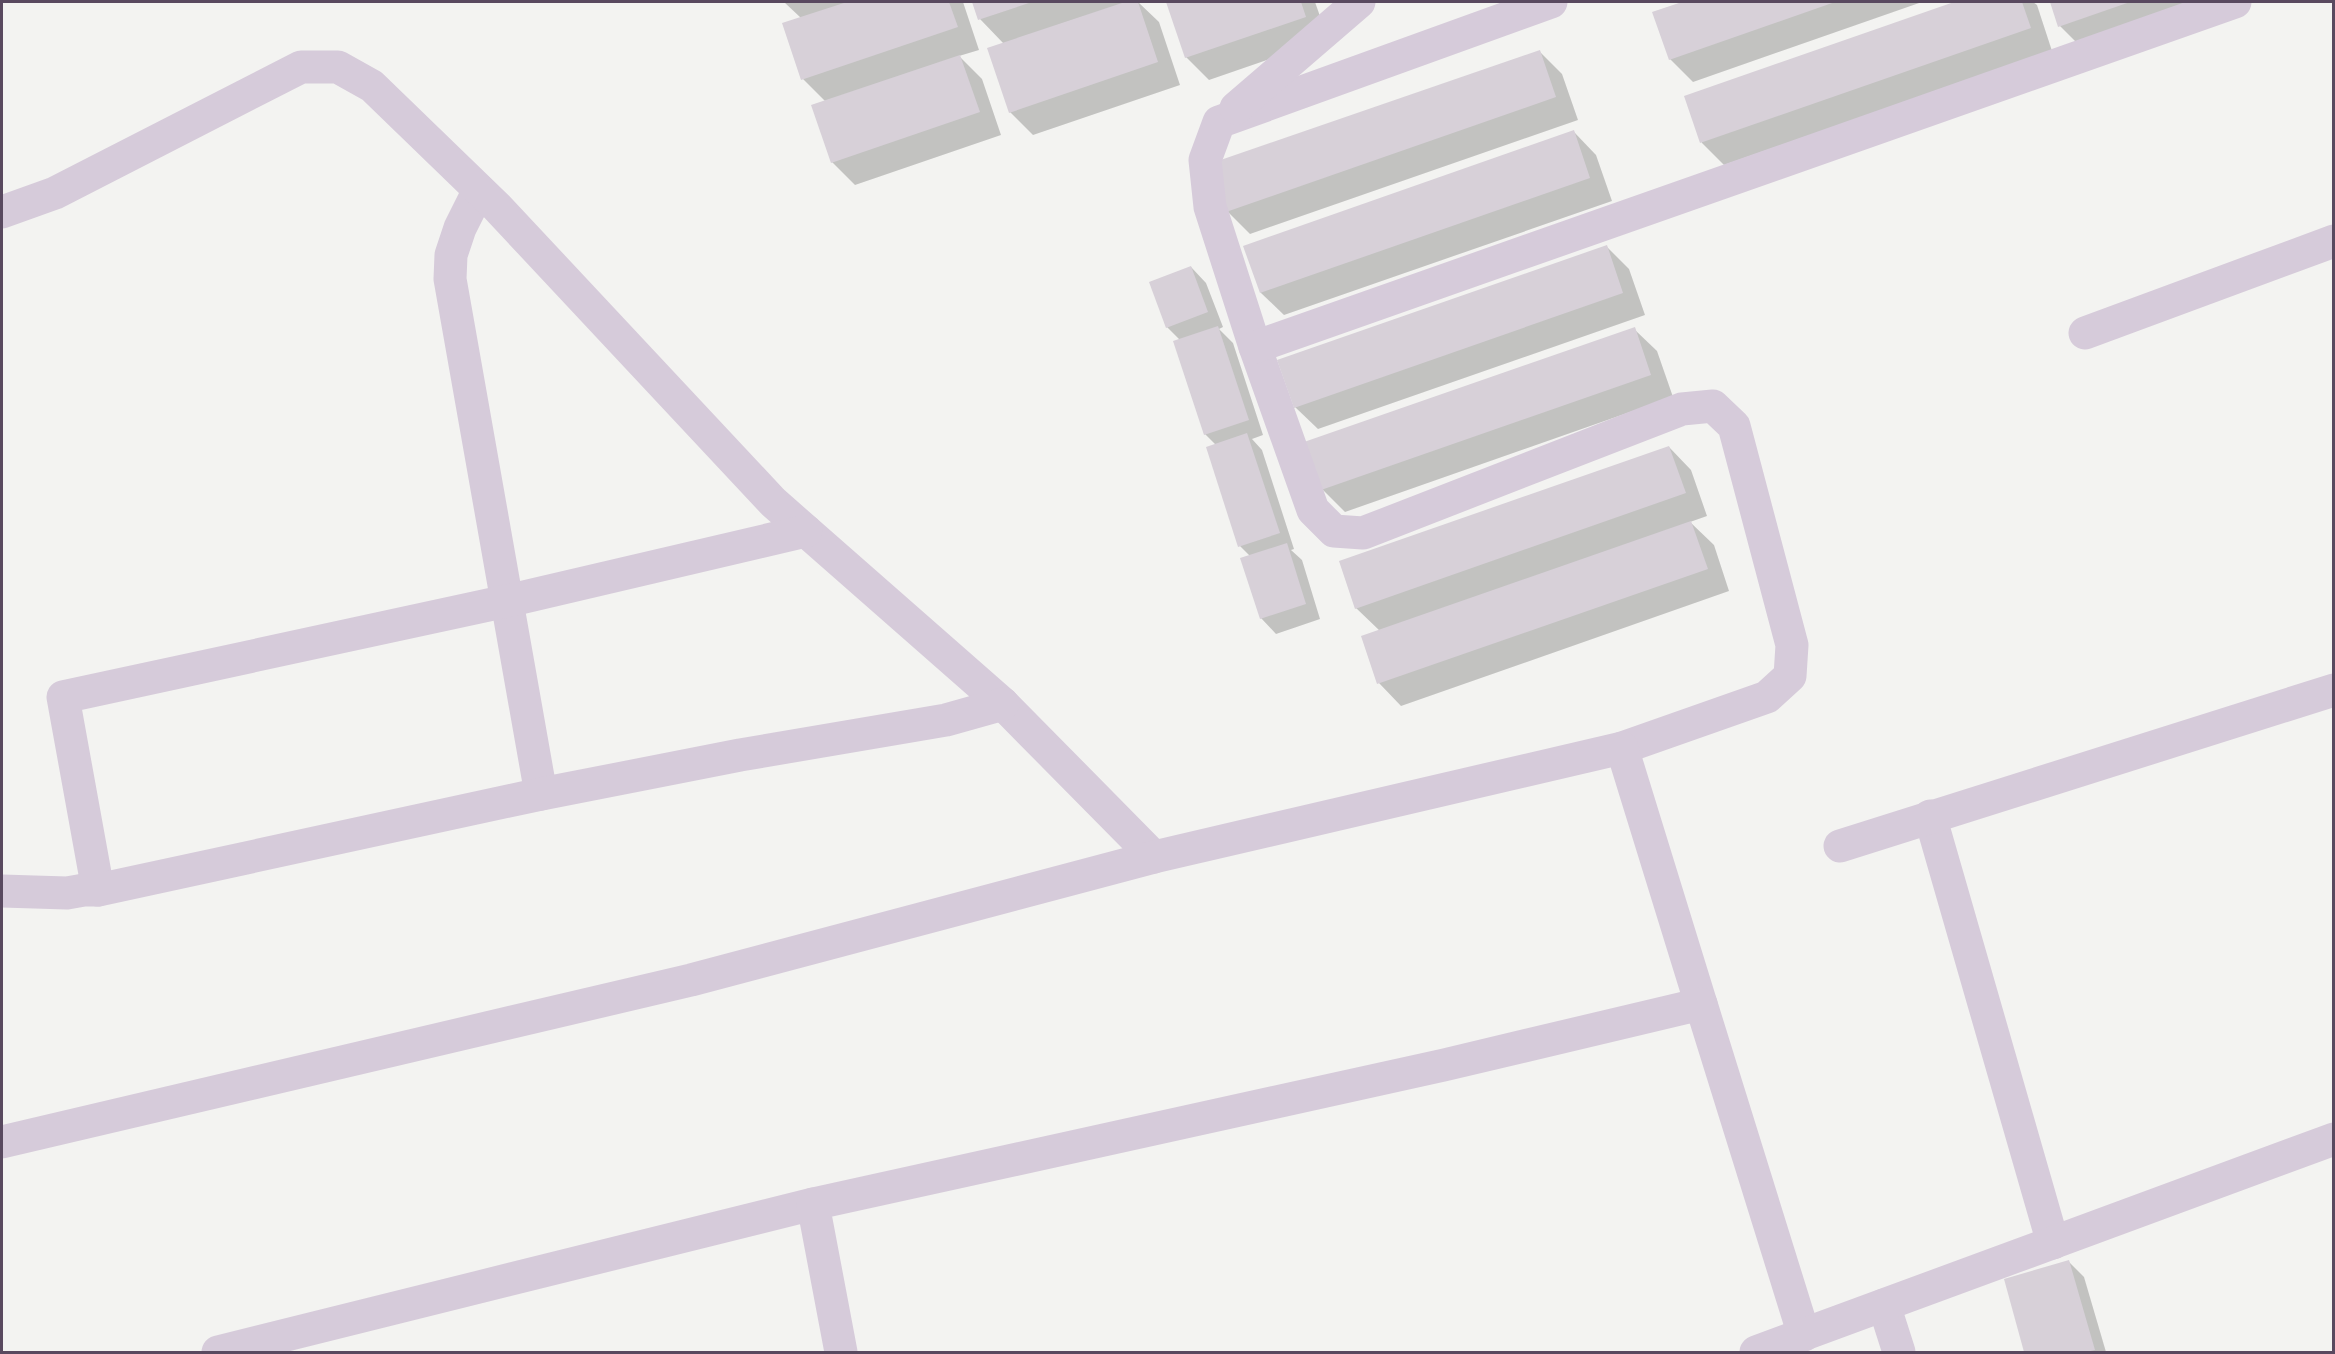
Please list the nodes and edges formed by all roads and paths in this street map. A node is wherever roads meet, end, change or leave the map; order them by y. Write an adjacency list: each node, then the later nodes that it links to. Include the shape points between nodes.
1 (1359, 2): 4 (street)
2 (1551, 2): 4 (street)
3 (2235, 2): 9 (street)
4 (1219, 122): 9 (street, via 1205,160 1210,207)
5 (479, 190): 6 (street, via 372,86 338,67 301,67 55,193); 10 (street, via 773,502); 11 (street, via 451,255 450,279)
6 (2, 212)
7 (2334, 241): 8 (street)
8 (2085, 333)
9 (1256, 347): 14 (street, via 1313,510 1334,531 1363,533 1682,409 1713,406 1734,426 1792,645 1790,676 1767,697)
10 (806, 531): 11 (street); 13 (street)
11 (507, 601): 15 (street); 19 (street, via 63,697)
12 (2334, 690): 16 (street)
13 (1003, 704): 15 (street, via 946,720); 18 (street)
14 (1622, 748): 18 (street); 21 (street)
15 (541, 794): 19 (street)
16 (1930, 816): 17 (street); 25 (street)
17 (1840, 846)
18 (1154, 857): 23 (street, via 691,980)
19 (98, 890): 20 (street)
20 (2, 891)
21 (1701, 1004): 24 (street, via 1432,1068); 27 (street)
22 (2334, 1139): 25 (street)
23 (2, 1142)
24 (813, 1204): 28 (street); 29 (street)
25 (2053, 1243): 26 (street)
26 (1884, 1305): 27 (street); 31 (street)
27 (1804, 1335): 30 (street)
28 (218, 1353)
29 (840, 1353)
30 (1756, 1353)
31 (1899, 1353)

